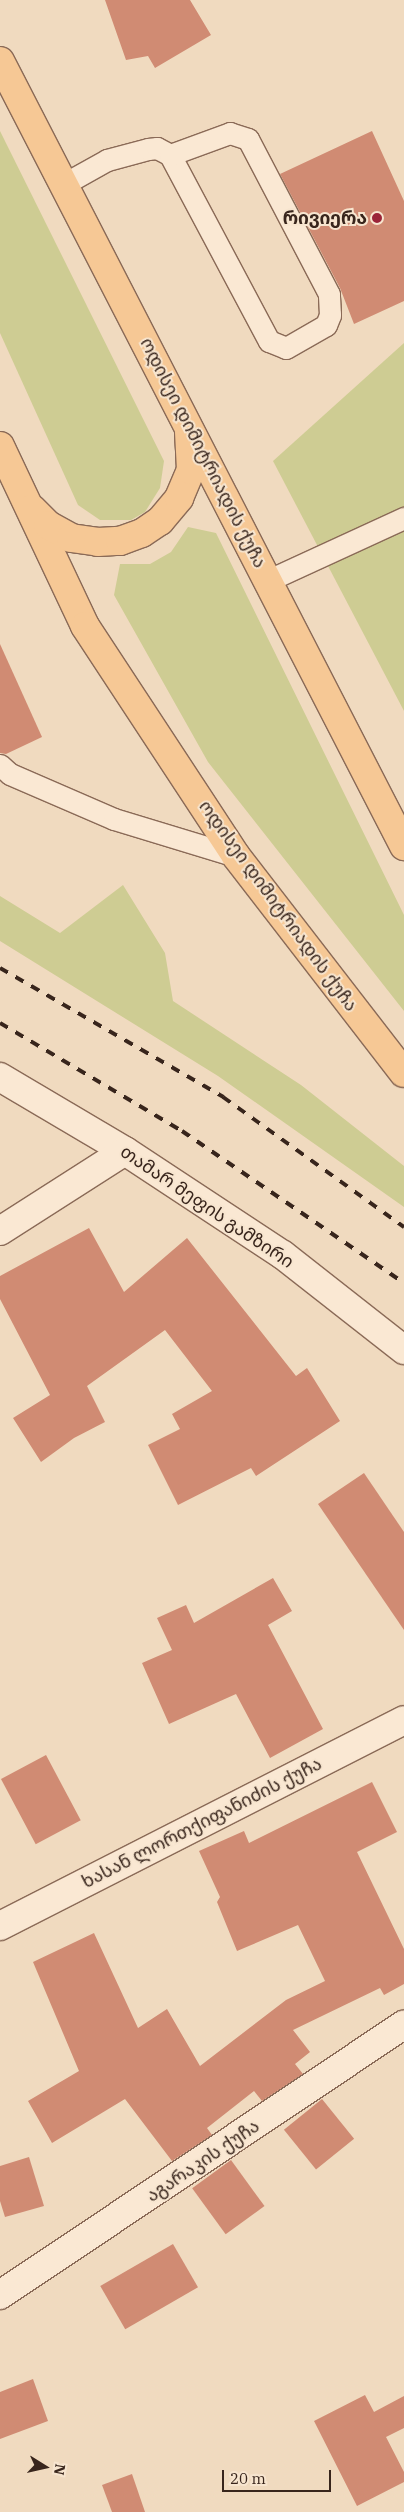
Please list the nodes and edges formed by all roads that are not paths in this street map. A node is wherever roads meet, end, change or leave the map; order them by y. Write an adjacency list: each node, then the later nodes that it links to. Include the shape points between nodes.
1 (0, 61): 3 (main road, ოდისეი დიმიტრიადის ქუჩა)
2 (170, 155): 2 (lane, via 269,341 286,348 326,325 330,315 329,294 248,138 230,133); 3 (lane, via 157,148 107,160)
3 (64, 184): 4 (main road, ოდისეი დიმიტრიადის ქუჩა)
4 (184, 413): 6 (main road, via 192,440 190,470 179,498 160,521 142,533 120,541 72,538 48,525); 8 (main road, ოდისეი დიმიტრიადის ქუჩა)
5 (0, 446): 6 (main road, ოდისეი დიმიტრიადის ქუჩა)
6 (18, 489): 11 (main road, ოდისეი დიმიტრიადის ქუჩა, via 85,626)
7 (404, 518): 8 (lane)
8 (269, 580): 10 (main road, ოდისეი დიმიტრიადის ქუჩა)
9 (0, 765): 11 (lane, via 10,774 114,819)
10 (404, 846)
11 (236, 856): 12 (main road, ოდისეი დიმიტრიადის ქუჩა)
12 (404, 1073)
13 (0, 1078): 14 (street, თამარ მეფის გამზირი)
14 (124, 1151): 15 (street); 16 (street, თამარ მეფის გამზირი, via 283,1255)
15 (0, 1231)
16 (404, 1350)
17 (404, 1720): 18 (street, ხასან ლორთქიფანიძის ქუჩა)
18 (0, 1926)
19 (404, 2025): 20 (street, აგარაკის ქუჩა)
20 (0, 2295)

